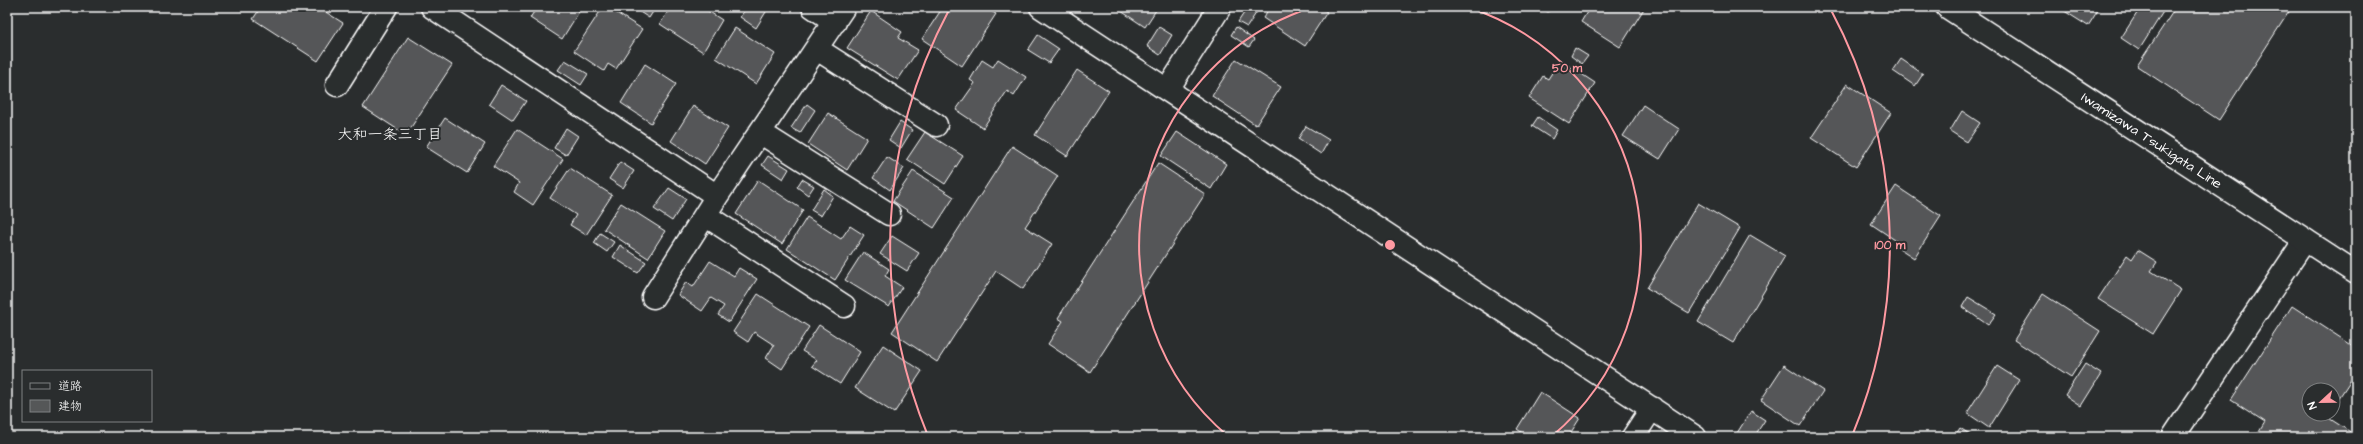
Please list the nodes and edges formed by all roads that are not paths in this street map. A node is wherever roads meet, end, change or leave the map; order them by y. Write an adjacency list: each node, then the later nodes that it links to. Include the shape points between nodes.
1 (386, 7): 9 (street)
2 (432, 7): 13 (street)
3 (813, 7): 7 (street)
4 (1041, 7): 10 (street)
5 (1220, 7): 10 (street)
6 (1947, 7): 16 (street, Iwamizawa Tsukigata Line)
7 (839, 14): 8 (street)
8 (816, 49): 11 (street); 12 (street)
9 (337, 85)
10 (1168, 88): 20 (street)
11 (936, 125)
12 (761, 133): 13 (street); 14 (street)
13 (717, 196): 15 (street)
14 (889, 214)
15 (705, 215): 18 (street); 19 (street)
16 (2305, 240): 17 (street, Iwamizawa Tsukigata Line); 23 (street)
17 (2356, 273)
18 (653, 297)
19 (844, 306)
20 (1652, 408): 21 (street); 22 (street)
21 (1633, 437)
22 (1695, 437)
23 (2173, 437)

